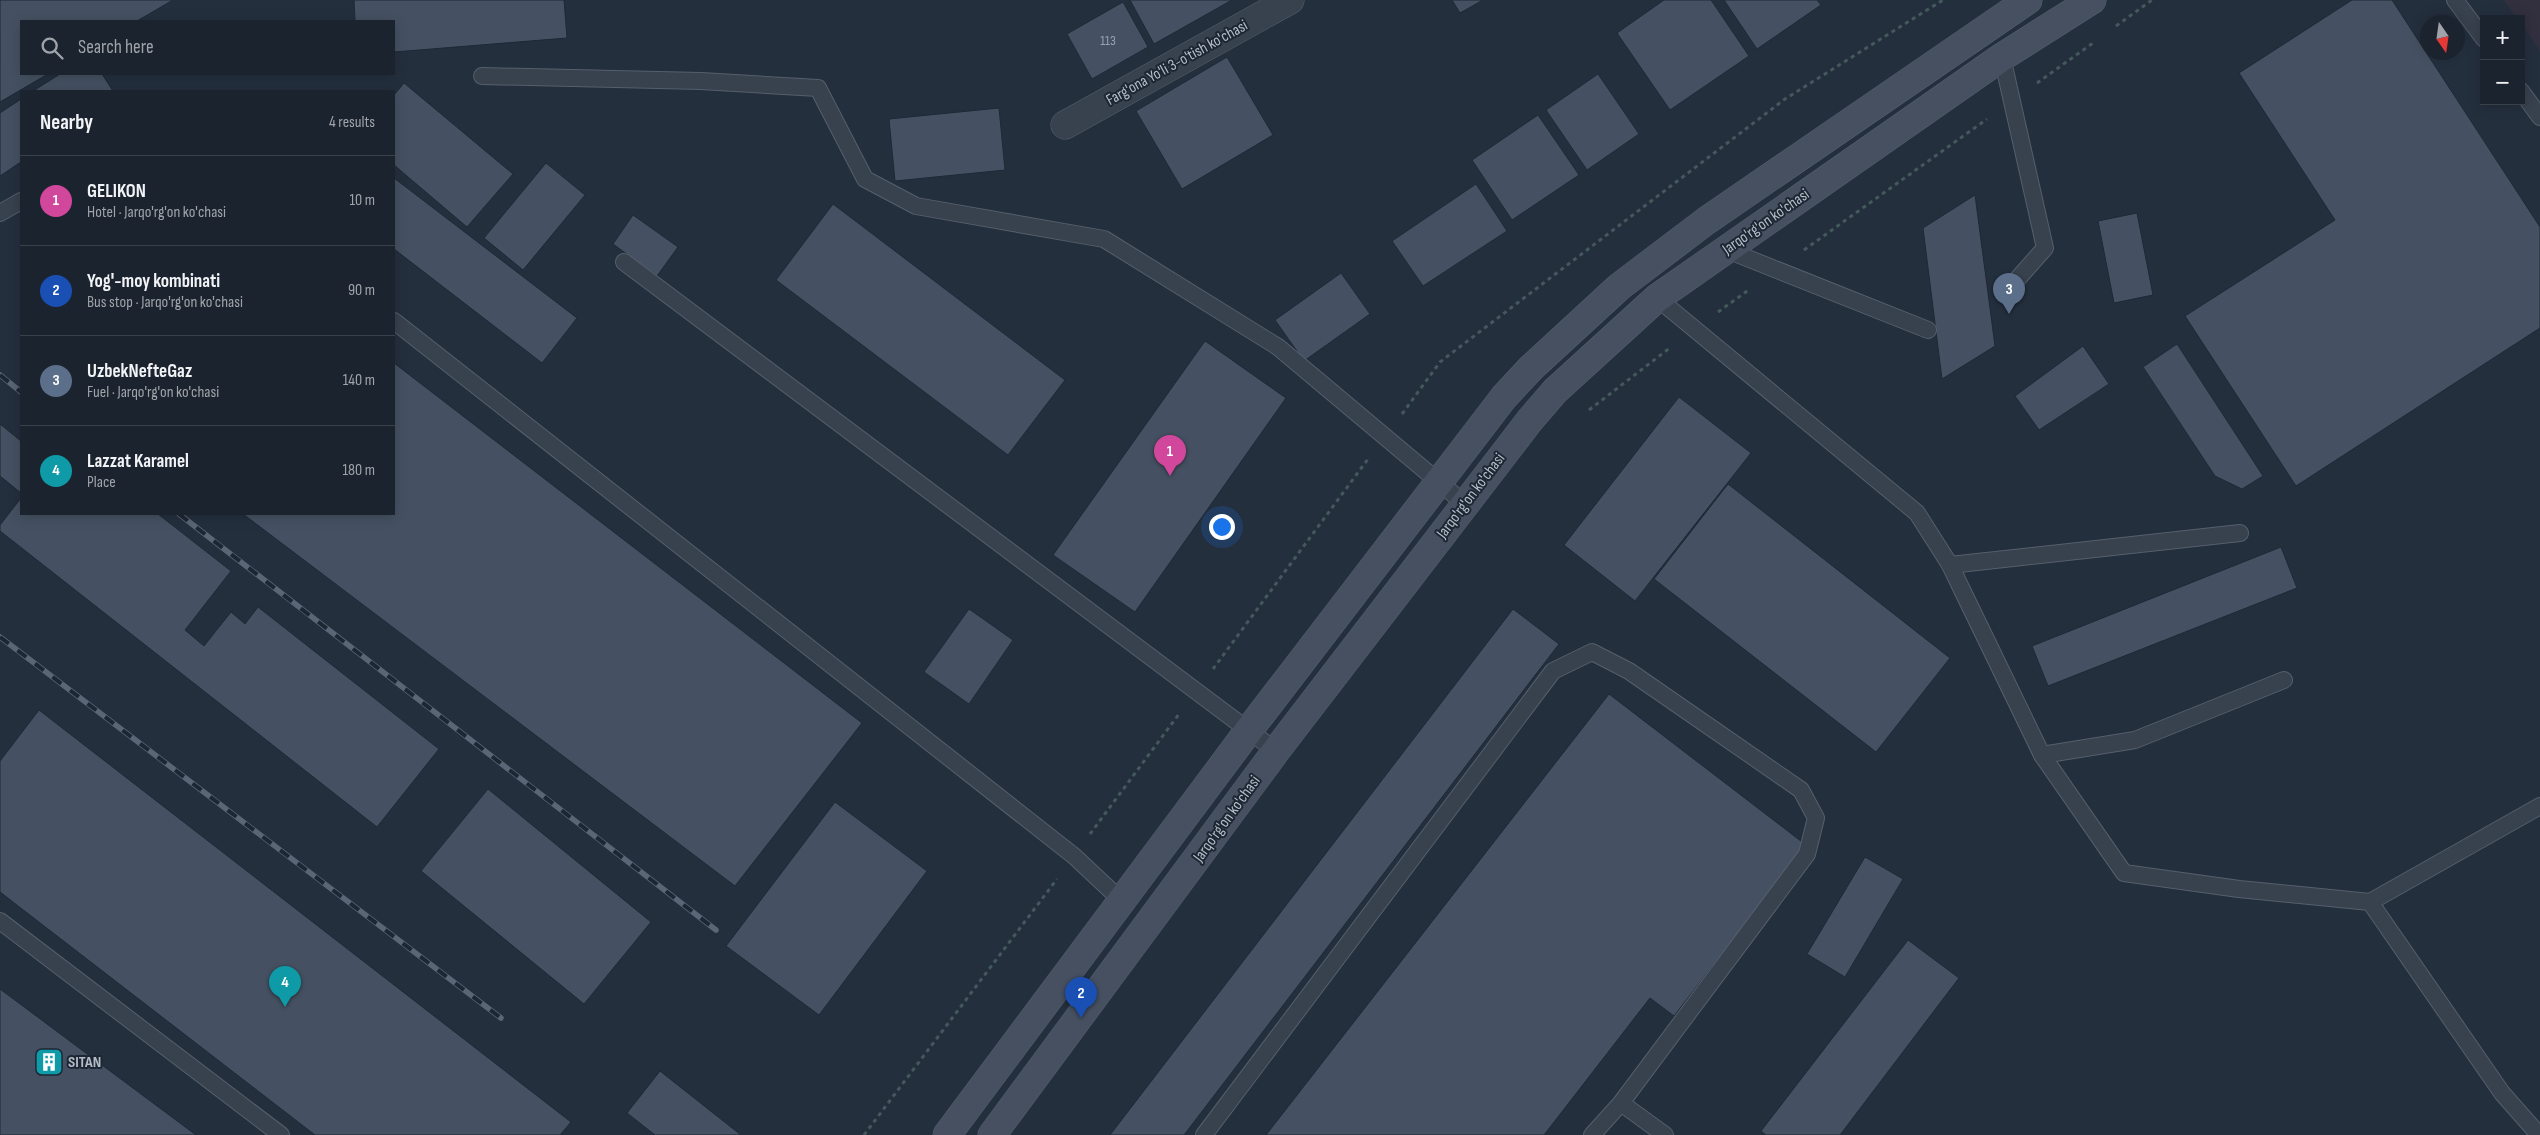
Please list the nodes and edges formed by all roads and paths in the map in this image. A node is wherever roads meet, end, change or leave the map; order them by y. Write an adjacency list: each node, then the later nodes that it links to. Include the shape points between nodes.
1 (1290, 0): 14 (street, Farg'ona Yo'li 3-o'tish ko'chasi)
2 (2028, 0): 26 (main road, Jarqo'rg'on ko'chasi, via 1706,221 1619,287 1511,390)
3 (2092, 0): 9 (main road, Jarqo'rg'on ko'chasi)
4 (2152, 0): 6 (path)
5 (2455, 0): 7 (lane)
6 (2113, 28)
7 (2480, 34)
8 (2098, 39): 12 (path)
9 (2002, 57): 12 (lane); 17 (main road, Jarqo'rg'on ko'chasi)
10 (482, 76): 26 (lane, via 701,81 818,88 865,179 916,206 1104,239 1278,347)
11 (2525, 96): 13 (lane)
12 (2012, 101): 19 (path); 20 (lane, via 2045,248)
13 (2540, 117)
14 (1065, 125)
15 (20, 203): 16 (lane)
16 (0, 213)
17 (1726, 250): 19 (lane); 21 (main road, Jarqo'rg'on ko'chasi)
18 (624, 262): 31 (lane)
19 (1776, 270): 23 (path); 24 (lane)
20 (2005, 293)
21 (1657, 298): 23 (lane); 27 (main road, Jarqo'rg'on ko'chasi, via 1555,391)
22 (395, 322): 35 (lane, via 1074,856)
23 (1694, 329): 25 (path); 29 (lane, via 1917,513)
24 (1928, 330)
25 (1585, 413)
26 (1438, 482): 27 (lane); 31 (main road, Jarqo'rg'on ko'chasi)
27 (1465, 504): 32 (main road, Jarqo'rg'on ko'chasi)
28 (2240, 533): 29 (lane)
29 (1950, 564): 33 (lane)
30 (2284, 680): 33 (lane, via 2135,740)
31 (1249, 730): 32 (lane); 35 (main road, Jarqo'rg'on ko'chasi)
32 (1276, 752): 41 (main road, Jarqo'rg'on ko'chasi)
33 (2042, 755): 36 (lane, via 2124,873)
34 (2540, 806): 36 (lane)
35 (1122, 901): 40 (main road, Jarqo'rg'on ko'chasi)
36 (2370, 902): 45 (lane, via 2502,1093)
37 (0, 921): 39 (lane)
38 (1621, 1103): 42 (lane, via 1807,854 1816,818 1801,790 1629,671 1592,652 1553,671); 43 (lane); 44 (lane)
39 (281, 1135)
40 (947, 1135)
41 (992, 1135)
42 (1204, 1135)
43 (1592, 1135)
44 (1665, 1135)
45 (2539, 1135)

